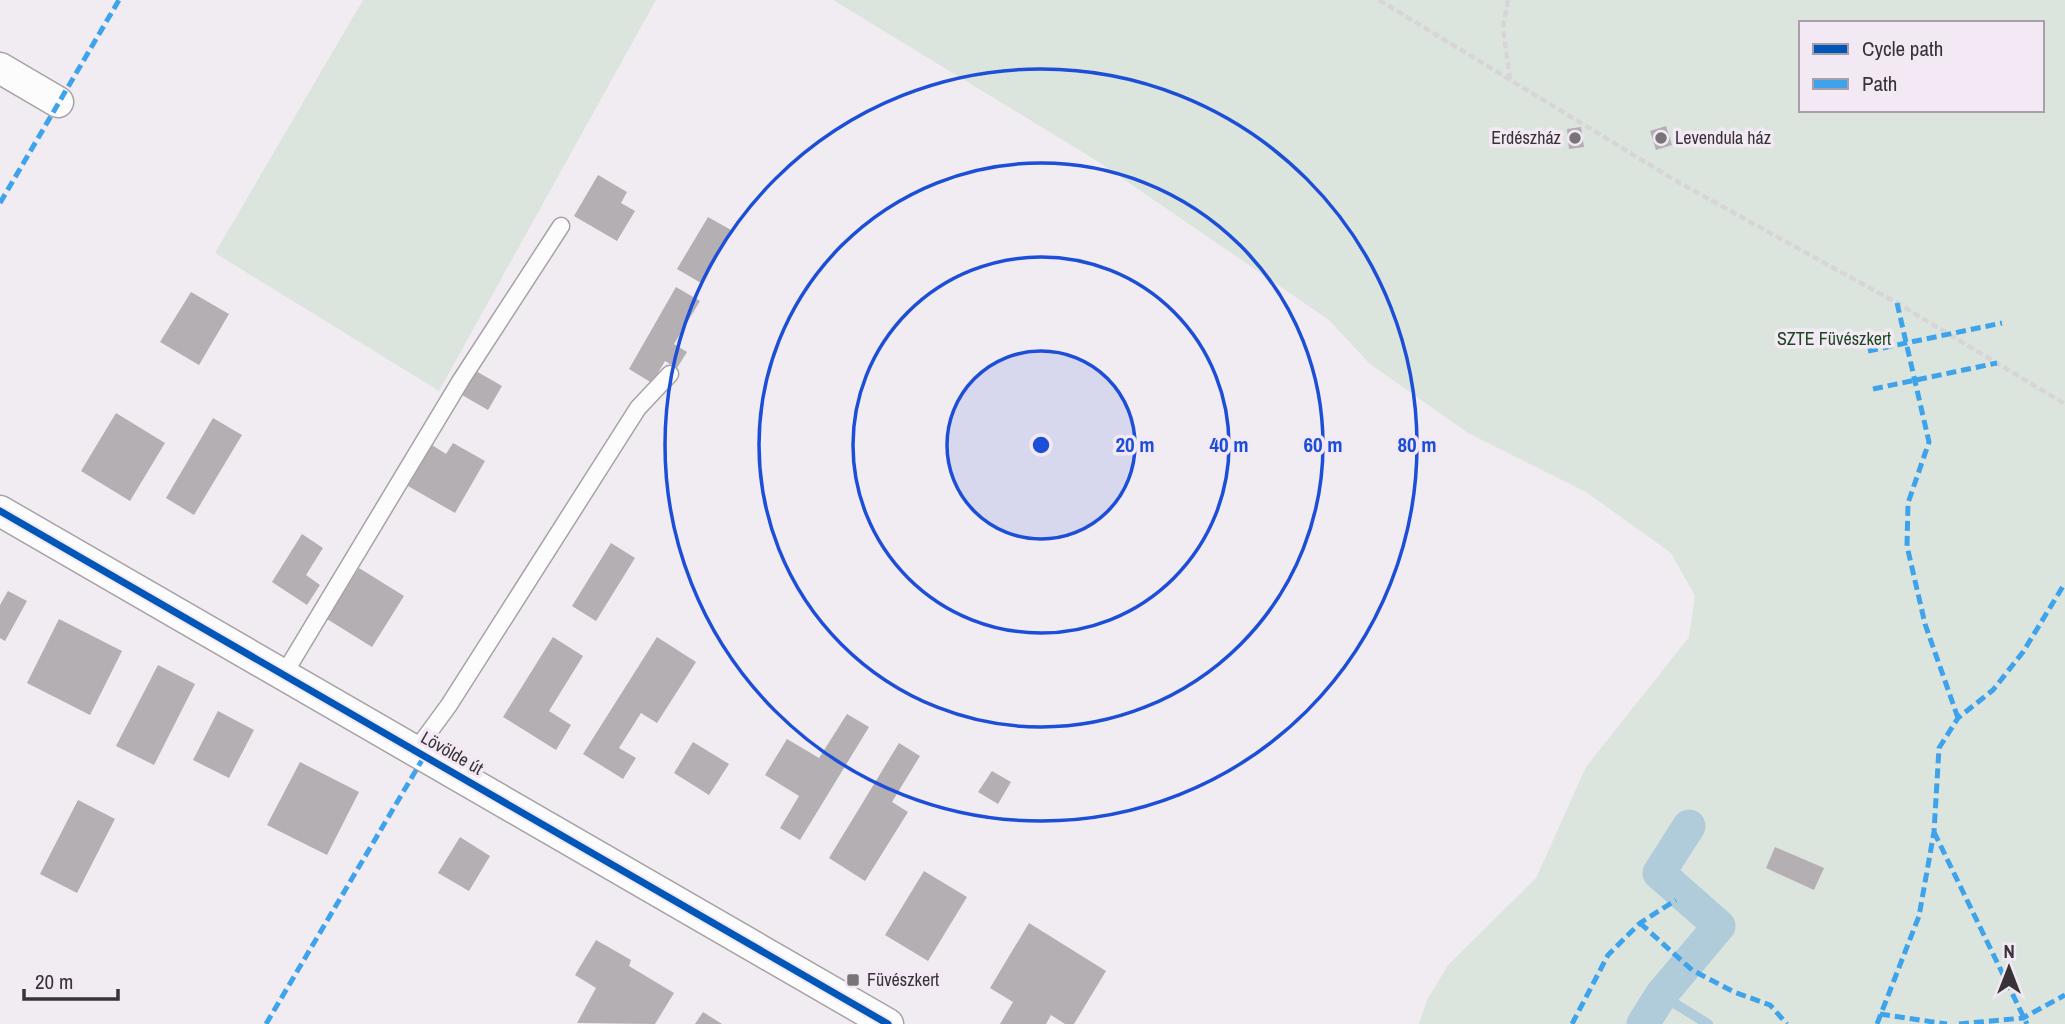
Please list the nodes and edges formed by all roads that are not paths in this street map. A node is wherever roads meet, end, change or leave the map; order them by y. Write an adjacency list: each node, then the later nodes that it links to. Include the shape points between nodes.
1 (0, 68): 2 (street)
2 (58, 102)
3 (561, 226): 6 (lane, via 461,380)
4 (670, 374): 7 (lane, via 638,408 464,682)
5 (0, 511): 6 (street, Lövölde út)
6 (284, 674): 7 (street, Lövölde út)
7 (415, 750): 8 (street, Lövölde út)
8 (888, 1024)

